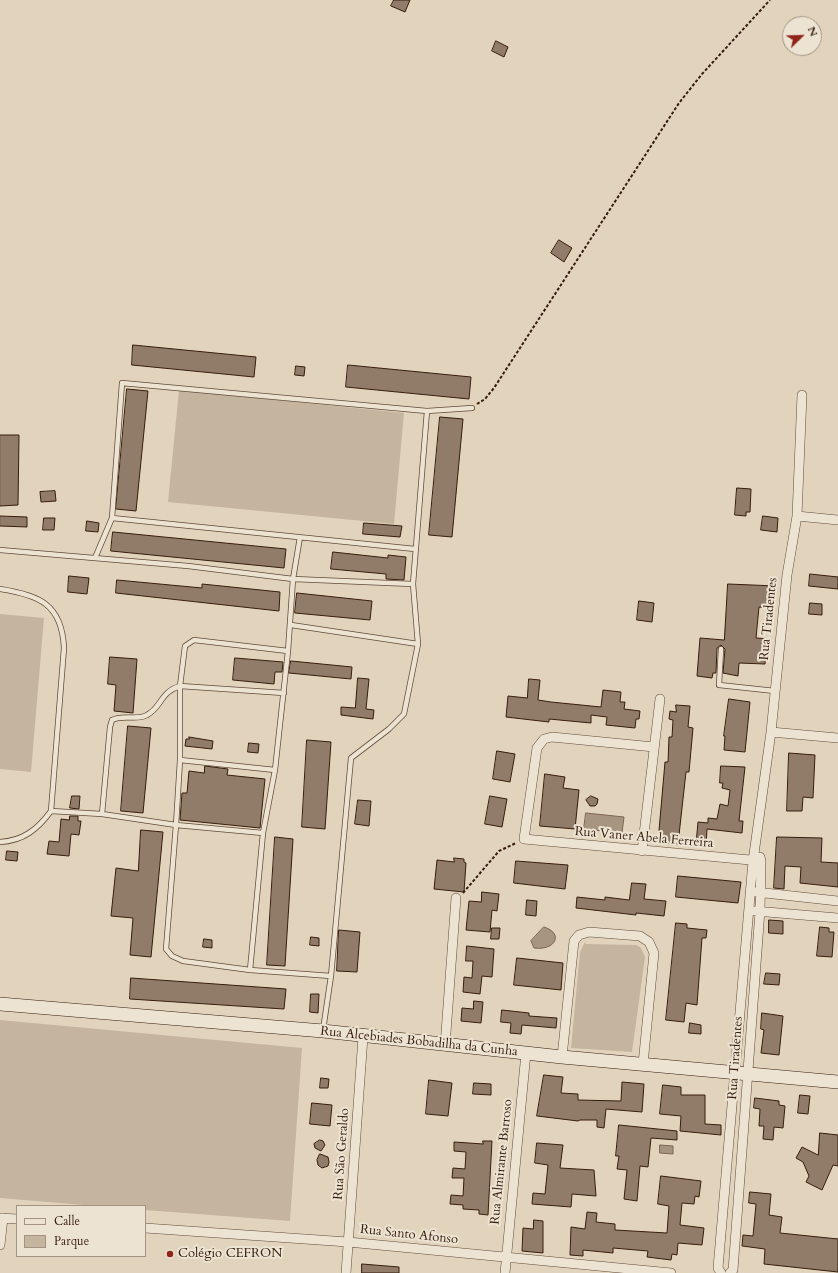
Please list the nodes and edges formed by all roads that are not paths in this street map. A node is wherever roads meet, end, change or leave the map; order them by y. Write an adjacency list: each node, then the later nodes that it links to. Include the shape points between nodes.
1 (802, 395): 4 (street, Rua Tiradentes)
2 (472, 408): 3 (lane)
3 (427, 411): 5 (lane, via 122,383); 8 (lane)
4 (796, 516): 6 (street); 19 (street, Rua Tiradentes)
5 (112, 518): 7 (lane); 10 (lane)
6 (838, 520)
7 (300, 537): 8 (lane); 11 (lane)
8 (415, 549): 12 (lane)
9 (0, 550): 10 (lane)
10 (95, 558): 11 (lane)
11 (293, 579): 12 (lane); 14 (lane)
12 (413, 584): 15 (lane)
13 (0, 589): 27 (lane, via 24,593 45,602 60,625 64,638)
14 (291, 625): 15 (lane); 17 (lane)
15 (418, 644): 42 (lane, via 404,714 351,758)
16 (721, 649): 19 (lane, via 719,685)
17 (288, 651): 18 (lane, via 190,641 183,653); 20 (lane)
18 (180, 686): 20 (lane); 25 (lane); 28 (lane, via 170,689 147,715 117,718 110,723)
19 (775, 691): 22 (street, Rua Tiradentes)
20 (284, 693): 26 (lane)
21 (660, 699): 24 (street)
22 (771, 732): 23 (street); 33 (street, Rua Tiradentes, via 755,844)
23 (838, 738)
24 (654, 747): 32 (street); 32 (street, Rua Vaner Abela Ferreira, via 552,736 544,739 537,748 524,839)
25 (180, 760): 26 (lane); 29 (lane)
26 (275, 770): 30 (lane)
27 (51, 811): 28 (lane); 31 (lane, via 31,833)
28 (102, 814): 29 (lane)
29 (176, 825): 30 (lane); 41 (lane, via 166,949 172,956 183,961)
30 (263, 833): 41 (lane)
31 (0, 842)
32 (642, 851): 33 (street, Rua Vaner Abela Ferreira)
33 (757, 861): 34 (street, Rua Tiradentes); 35 (street, Rua Tiradentes)
34 (751, 892): 35 (street); 38 (street, Rua Tiradentes)
35 (761, 893): 37 (street); 39 (street, Rua Tiradentes)
36 (456, 898): 46 (street)
37 (838, 901)
38 (750, 910): 39 (street); 50 (street, Rua Tiradentes)
39 (760, 911): 40 (street); 51 (street, Rua Tiradentes)
40 (838, 918)
41 (250, 970): 42 (lane)
42 (331, 976): 44 (lane)
43 (0, 1004): 44 (street, Rua Alcebiades Bobadilha da Cunha)
44 (323, 1031): 45 (street, Rua Alcebiades Bobadilha da Cunha)
45 (363, 1036): 46 (street, Rua Alcebiades Bobadilha da Cunha); 56 (street, Rua São Geraldo)
46 (445, 1046): 47 (street, Rua Alcebiades Bobadilha da Cunha)
47 (526, 1053): 48 (street, Rua Alcebiades Bobadilha da Cunha); 58 (street, Rua Almirante Barroso)
48 (562, 1057): 49 (street, Rua Alcebiades Bobadilha da Cunha); 49 (street, via 574,941 579,935 589,932 640,936 649,942 654,952)
49 (643, 1064): 50 (street, Rua Alcebiades Bobadilha da Cunha)
50 (734, 1072): 51 (street, Rua Alcebiades Bobadilha da Cunha); 62 (street, Rua Tiradentes, via 718,1268)
51 (748, 1073): 52 (street, Rua Alcebiades Bobadilha da Cunha); 63 (street, Rua Tiradentes, via 733,1270)
52 (838, 1082)
53 (1, 1218): 54 (street); 57 (street)
54 (16, 1219)
55 (146, 1228): 56 (street, Rua Santo Afonso)
56 (348, 1242): 58 (street, Rua Santo Afonso); 59 (street, Rua São Geraldo)
57 (0, 1245)
58 (506, 1258): 60 (street, Rua Almirante Barroso); 61 (street, Rua Santo Afonso)
59 (346, 1273)
60 (505, 1273)
61 (671, 1273)
62 (720, 1273)
63 (730, 1273)

